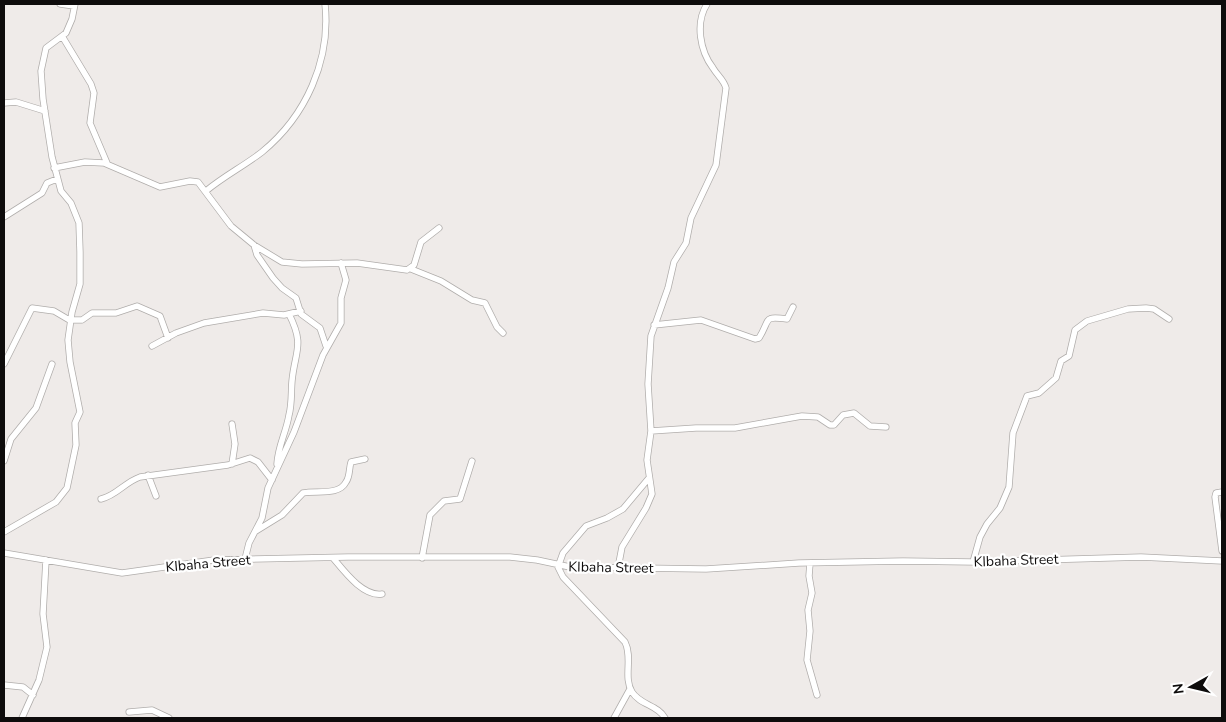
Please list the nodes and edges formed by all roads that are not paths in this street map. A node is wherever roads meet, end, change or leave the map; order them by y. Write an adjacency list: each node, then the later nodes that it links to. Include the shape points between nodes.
1 (60, 4): 4 (street)
2 (325, 4): 11 (street, via 328,27 325,47 310,92 278,137)
3 (708, 4): 22 (street, via 702,16 701,43 705,56 726,88 720,142 716,165 690,218 686,243 674,262)
4 (74, 5): 5 (street, via 68,29)
5 (62, 36): 7 (street, via 49,44 43,55 41,71); 8 (street, via 91,84 94,93 90,123)
6 (4, 103): 7 (street, via 16,102)
7 (45, 111): 9 (street)
8 (107, 163): 9 (street, via 85,162); 11 (street, via 154,186 165,187 190,181 198,182)
9 (54, 168): 10 (street)
10 (57, 180): 12 (street, via 47,183 42,193); 21 (street, via 78,223 80,284)
11 (206, 191): 14 (street, via 231,226)
12 (4, 217)
13 (439, 228): 16 (street, via 421,242)
14 (254, 245): 15 (street, via 282,262); 18 (street, via 257,255 274,278 296,298)
15 (341, 263): 16 (street, via 371,264 398,270); 26 (street, via 346,280 341,298 342,319)
16 (411, 268): 23 (street, via 485,304)
17 (793, 306): 22 (street, via 787,319 768,319 759,338 755,339 701,320)
18 (301, 311): 19 (street); 26 (street, via 305,318 320,328)
19 (289, 314): 24 (street, via 263,313 204,323); 36 (street, via 297,332 299,348 292,376 290,415 279,445)
20 (1169, 319): 52 (street, via 1154,309 1128,309 1087,321 1075,330 1069,356 1062,361 1056,378 1039,393 1027,396 1022,404 1012,439 1009,487 1000,508 980,537)
21 (71, 320): 24 (street, via 137,306 160,316); 27 (street, via 54,311 30,310); 44 (street, via 69,354 80,412 75,423 76,445 67,488 56,502)
22 (654, 325): 31 (street, via 648,377)
23 (503, 333)
24 (168, 338): 25 (street)
25 (152, 346)
26 (326, 346): 36 (street, via 294,432)
27 (4, 364)
28 (52, 364): 34 (street, via 36,408 12,438)
29 (232, 424): 35 (street, via 235,444)
30 (886, 427): 31 (street, via 870,426 854,413 843,415 834,425 818,417 802,416 735,428)
31 (650, 431): 38 (street)
32 (365, 459): 43 (street, via 351,462 347,482 343,486 326,492 303,493 282,515)
33 (472, 460): 48 (street, via 460,499 444,501 430,515)
34 (4, 461)
35 (232, 464): 37 (street); 39 (street, via 254,460)
36 (277, 466): 39 (street)
37 (148, 475): 41 (street); 42 (street, via 128,482)
38 (649, 478): 54 (street, via 623,509 586,526 563,553); 55 (street, via 651,498 622,547)
39 (272, 480): 43 (street)
40 (1222, 492): 45 (street, via 1216,493 1215,497)
41 (156, 496)
42 (101, 500)
43 (256, 531): 49 (street, via 248,543)
44 (4, 532)
45 (1222, 551)
46 (4, 553): 50 (street, KIbaha Street)
47 (333, 558): 48 (street, KIbaha Street); 49 (street, KIbaha Street); 56 (street, via 360,585 374,595)
48 (422, 558): 54 (street, KIbaha Street, via 510,557)
49 (244, 559): 50 (street, KIbaha Street, via 122,573)
50 (46, 560): 59 (street, via 43,614 47,647)
51 (1222, 560): 52 (street, KIbaha Street, via 1142,557)
52 (973, 562): 53 (street, KIbaha Street)
53 (810, 563): 55 (street, KIbaha Street); 60 (street, via 812,593 808,610 807,660)
54 (558, 565): 55 (street, KIbaha Street); 58 (street, via 564,577 625,642 629,654)
55 (618, 568)
56 (382, 594)
57 (4, 685): 59 (street, via 21,686)
58 (630, 690): 64 (street); 65 (street)
59 (33, 695): 62 (street)
60 (817, 695)
61 (129, 712): 63 (street, via 152,710)
62 (22, 718)
63 (169, 718)
64 (614, 718)
65 (665, 718)

